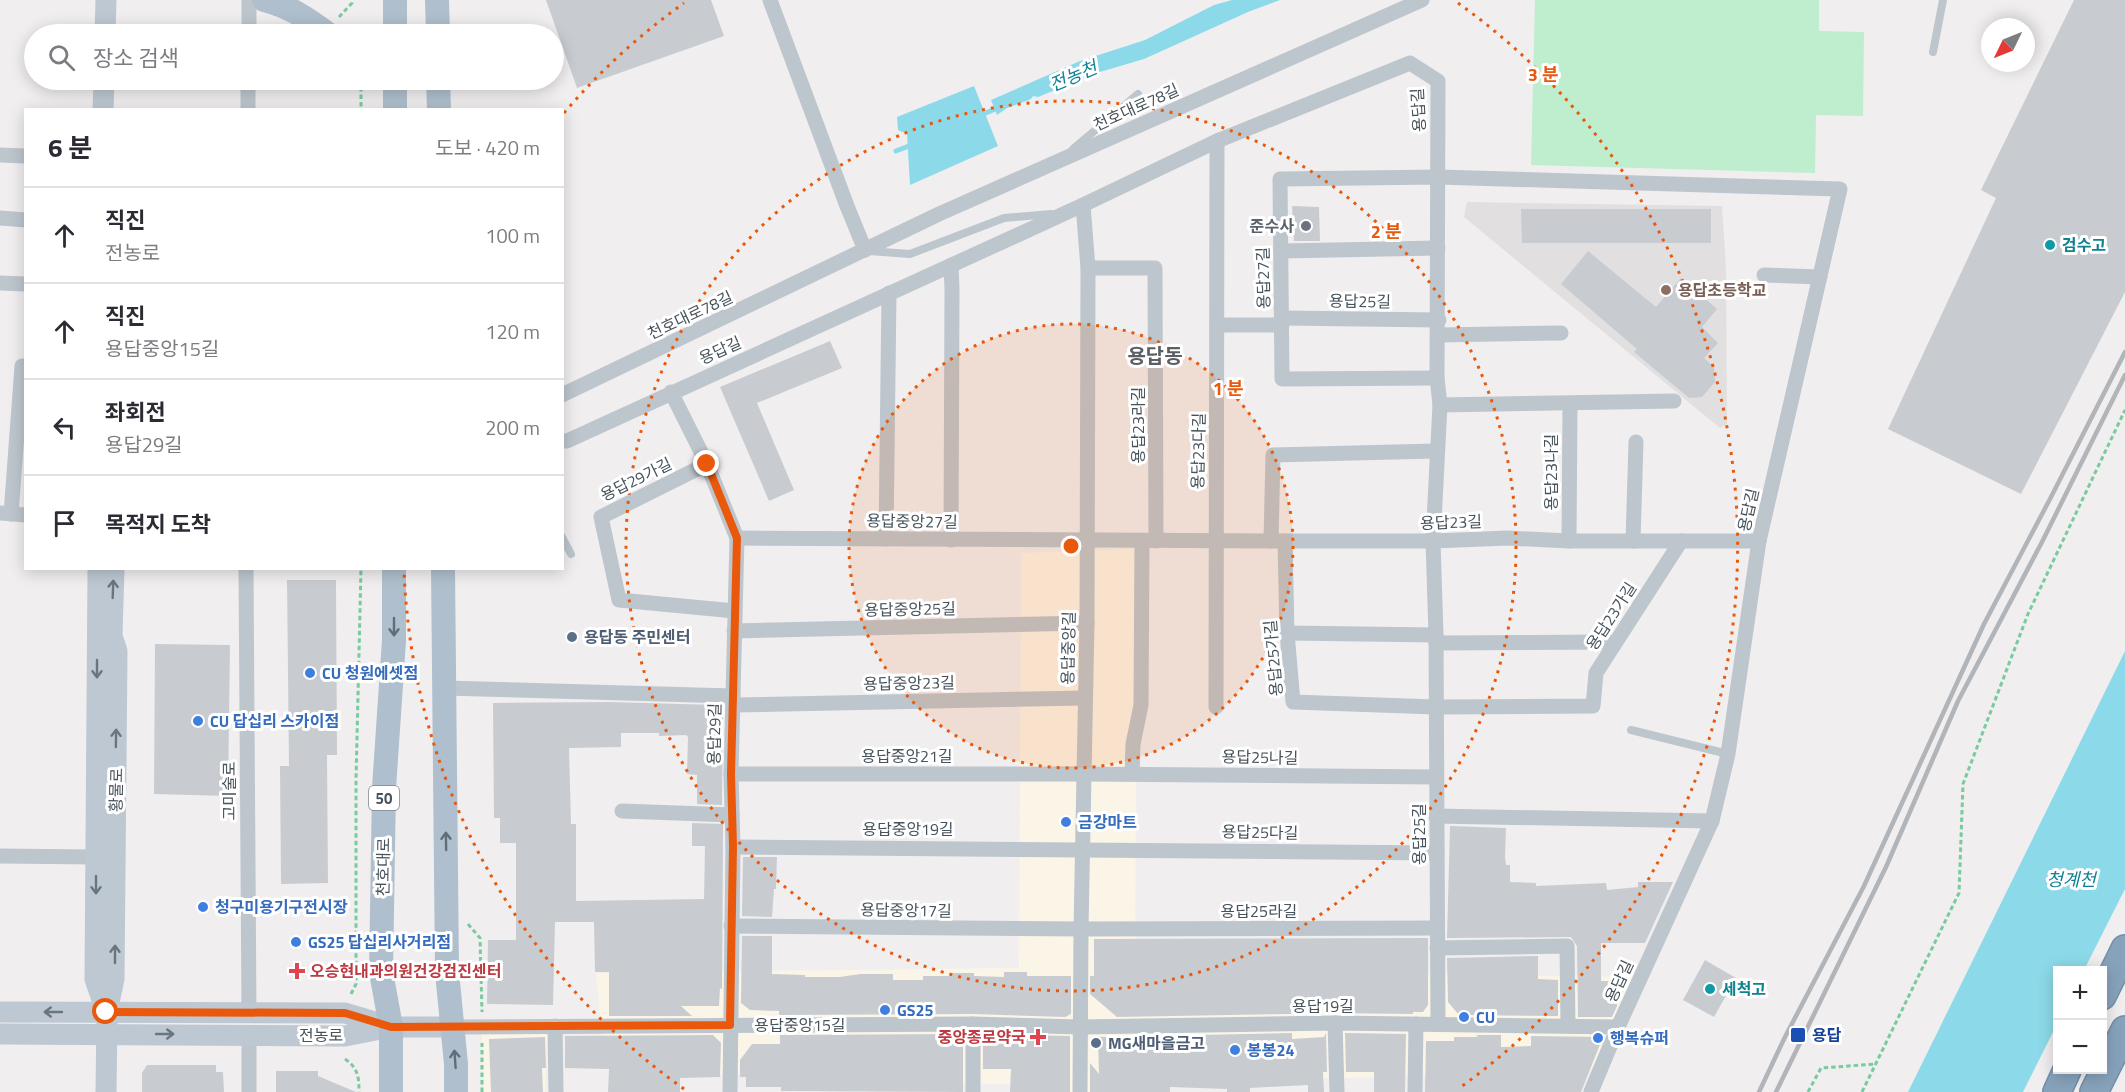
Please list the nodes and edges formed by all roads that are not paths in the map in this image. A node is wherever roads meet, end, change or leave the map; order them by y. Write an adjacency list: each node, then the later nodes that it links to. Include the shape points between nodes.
1 (106, 0): 9 (street)
2 (249, 0): 10 (street)
3 (264, 0): 11 (main road)
4 (395, 0): 12 (main road)
5 (438, 0): 13 (main road)
6 (770, 0): 32 (street)
7 (1422, 0): 25 (street, 천호대로78길)
8 (1943, 0): 14 (lane)
9 (105, 24)
10 (249, 24)
11 (319, 24)
12 (395, 24)
13 (438, 24)
14 (1933, 52)
15 (104, 90): 19 (street)
16 (248, 90): 20 (street)
17 (438, 90): 21 (main road)
18 (1138, 94): 25 (lane)
19 (103, 108)
20 (248, 108)
21 (439, 108)
22 (1217, 141): 26 (street, 용답길, via 1410,63 1438,81); 27 (street, 용답길); 42 (street, 용답23다길)
23 (0, 155): 24 (street)
24 (24, 156)
25 (1061, 160): 32 (street, 천호대로78길)
26 (1438, 177): 31 (street, 용답25길); 33 (street, 용답27길, via 1280,179); 37 (street, 용답길, via 1840,189)
27 (1083, 205): 28 (street, 용답길); 35 (street, 용답중앙길)
28 (1065, 213): 32 (lane, via 1004,218 910,254); 34 (street, 용답길)
29 (0, 218): 30 (street)
30 (24, 220)
31 (1438, 248): 33 (street); 43 (street, 용답25길)
32 (865, 250): 48 (street, 천호대로78길)
33 (1281, 251): 41 (street, 용답27길)
34 (951, 265): 40 (street, 용답길); 59 (street)
35 (1088, 268): 61 (street, 용답중앙길); 62 (street, 용답23라길, via 1155,268)
36 (1764, 275): 37 (street)
37 (1820, 278): 68 (street, 용답길)
38 (0, 283): 39 (street)
39 (24, 284)
40 (889, 293): 47 (street, 용답길); 58 (street)
41 (1282, 322): 42 (street); 43 (street, 용답25길); 46 (street, 용답27길, via 1282,379)
42 (1218, 325): 63 (street, 용답23다길)
43 (1438, 327): 44 (street, 용답25길); 46 (street, 용답25길)
44 (1561, 333)
45 (24, 366): 56 (street)
46 (1437, 378): 51 (street, 용답25길)
47 (671, 392): 52 (street, 용답길); 55 (street, 용답29길)
48 (564, 394)
49 (1674, 401): 50 (street)
50 (1570, 404): 51 (street); 69 (street, 용답23나길)
51 (1440, 405): 54 (street, 용답25길)
52 (564, 442)
53 (1636, 442): 66 (street)
54 (1437, 451): 64 (street, via 1273,455); 65 (street, 용답25길)
55 (707, 464): 57 (street, 용답29길); 75 (street, 용답29가길, via 601,517 619,600)
56 (12, 514)
57 (737, 538): 58 (street, 용답중앙27길); 75 (street, 용답29길)
58 (886, 539): 59 (street, 용답중앙27길)
59 (951, 540): 61 (street, 용답중앙27길)
60 (564, 541): 70 (lane)
61 (1086, 541): 62 (street, 용답23길); 76 (street, 용답중앙길)
62 (1149, 541): 63 (street, 용답23길); 90 (street, via 1141,705)
63 (1215, 541): 64 (street, 용답23길); 84 (street)
64 (1278, 541): 65 (street, 용답23길); 78 (street, 용답25가길)
65 (1433, 541): 69 (street, 용답23길, via 1508,538); 79 (street, 용답25길)
66 (1633, 541): 67 (street, 용답23길); 69 (street, 용답23길)
67 (1681, 541): 68 (street, 용답23길); 80 (street, 용답23가길)
68 (1759, 541): 87 (street, 용답길)
69 (1569, 542)
70 (571, 554)
71 (101, 570): 100 (street, 황물로, one-way to 100); 108 (street, 황물로, one-way to 71, via 114,980 117,651)
72 (246, 570): 109 (street, 고미술로)
73 (394, 570): 117 (main road, 천호대로 / 50, one-way to 117, via 381,972)
74 (443, 570): 81 (main road)
75 (735, 611): 77 (street, 용답29길)
76 (1087, 623): 77 (street, 용답중앙25길); 82 (street, 용답중앙길)
77 (734, 631): 83 (street, 용답29길)
78 (1287, 633): 79 (street); 85 (street, 용답25가길, via 1293,702)
79 (1436, 639): 80 (street); 85 (street, 용답25길)
80 (1616, 642): 85 (street, 용답23가길, via 1596,673 1593,706)
81 (444, 688): 83 (street, 용답중앙23길); 118 (main road, one-way to 81, via 447,972)
82 (1086, 698): 83 (street, 용답중앙23길); 89 (street, 용답중앙길)
83 (733, 700): 88 (street, 용답29길)
84 (1216, 706)
85 (1436, 707): 91 (street, 용답25길)
86 (1631, 730): 87 (lane)
87 (1728, 754): 95 (street, 용답길)
88 (731, 774): 89 (street, 용답중앙21길); 93 (street, 용답29길)
89 (1084, 774): 90 (street, 용답25나길); 97 (street, 용답중앙길)
90 (1132, 774): 91 (street, 용답25나길)
91 (1436, 777): 94 (street, 용답25길)
92 (622, 812): 93 (street)
93 (732, 815): 96 (street, 용답29길)
94 (1436, 816): 95 (street); 98 (street, 용답25길)
95 (1712, 821): 120 (street, 용답길)
96 (733, 846): 97 (street, 용답중앙19길); 101 (street, 용답29길)
97 (1082, 848): 98 (street, 용답25다길); 103 (street, 용답중앙길)
98 (1437, 853): 102 (street, 용답25길)
99 (0, 856): 100 (street)
100 (96, 857): 108 (street, 황물로, one-way to 108, via 95,979)
101 (731, 926): 103 (street, 용답중앙17길); 114 (street, 용답29길)
102 (1437, 928): 103 (street, 용답25라길); 104 (street, 용답25길)
103 (1081, 929): 119 (street, 용답중앙길)
104 (1437, 948): 113 (street, 용답25길); 116 (street, via 1567,946)
105 (2125, 949): 106 (highway)
106 (2107, 987)
107 (0, 1012): 108 (street, 전농로, one-way to 107)
108 (106, 1012): 109 (street, 전농로); 123 (street, 황물로)
109 (249, 1013): 117 (street, 전농로, via 345,1013)
110 (1335, 1023): 112 (street, 용답19길); 119 (street, 용답19길); 134 (street)
111 (973, 1024): 114 (street, 용답중앙15길); 119 (street, 용답중앙15길); 132 (street)
112 (1416, 1024): 113 (street, 용답19길); 135 (street)
113 (1438, 1024): 116 (street, 용답19길)
114 (730, 1025): 115 (street, 용답중앙15길); 131 (street, 용답29길)
115 (555, 1026): 118 (street, 용답중앙15길); 130 (street)
116 (1568, 1026): 120 (street, 용답19길)
117 (391, 1027): 118 (street, 용답중앙15길); 124 (street, 전농로, via 345,1036); 128 (main road, 천호대로 / 50)
118 (452, 1027): 129 (main road, one-way to 118)
119 (1079, 1027): 133 (street, 용답중앙길)
120 (1618, 1027): 136 (street, 용답길)
121 (2125, 1030): 138 (highway)
122 (0, 1034): 123 (street, 전농로)
123 (106, 1034): 124 (street, 전농로, one-way to 124); 126 (street, 황물로)
124 (249, 1035): 127 (street)
125 (2065, 1074): 137 (highway)
126 (106, 1092)
127 (249, 1092)
128 (391, 1092)
129 (456, 1092)
130 (555, 1092)
131 (730, 1092)
132 (973, 1092)
133 (1080, 1092)
134 (1337, 1092)
135 (1415, 1092)
136 (1591, 1092)
137 (2057, 1092)
138 (2094, 1092)

